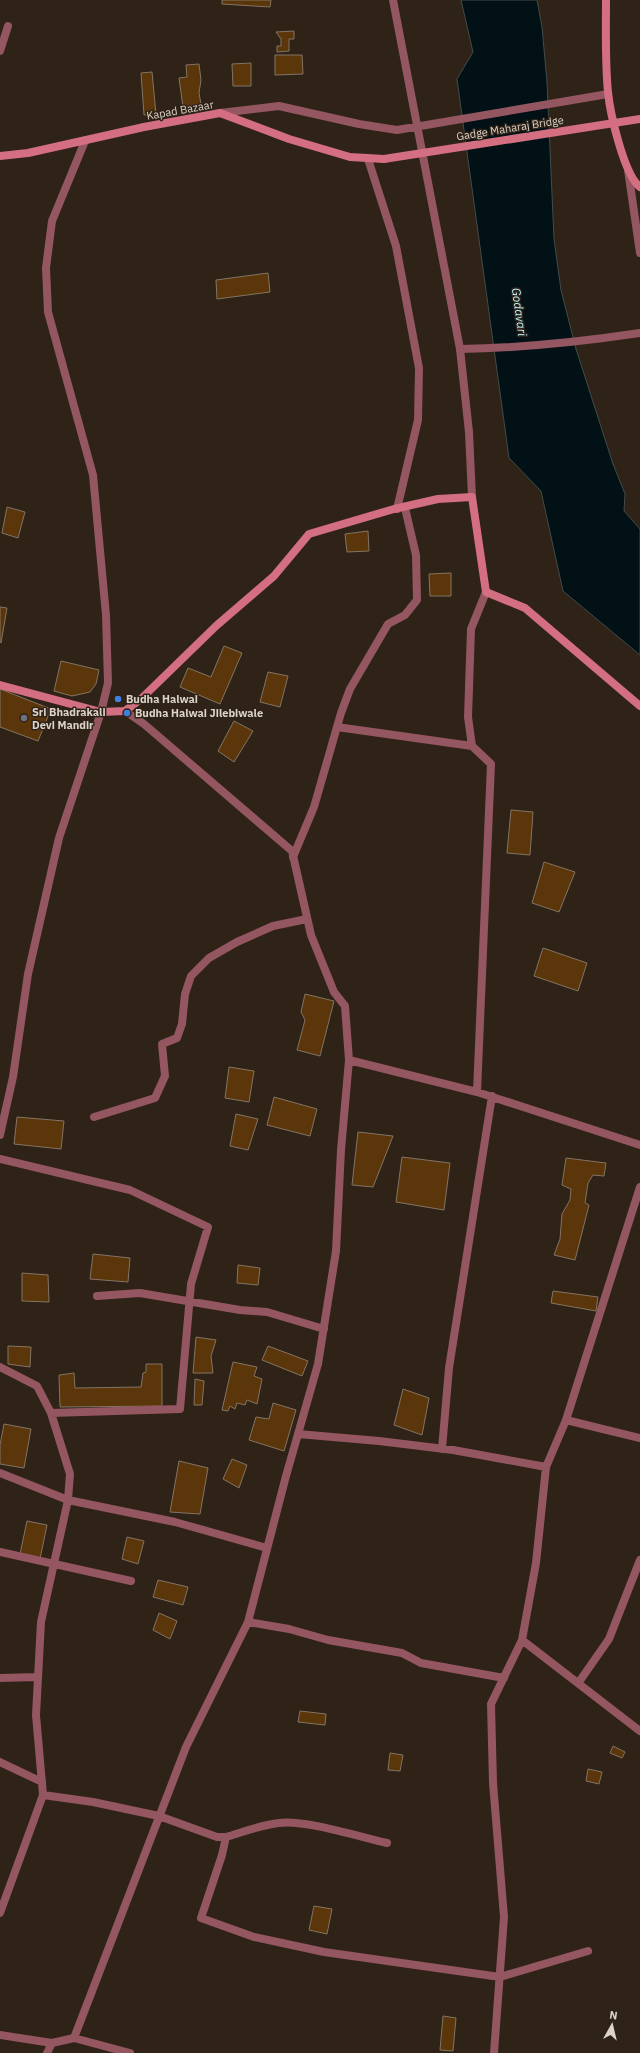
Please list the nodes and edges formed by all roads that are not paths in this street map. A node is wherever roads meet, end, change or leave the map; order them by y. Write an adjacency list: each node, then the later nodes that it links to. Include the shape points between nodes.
1 (393, 0): 8 (street)
2 (606, 0): 5 (street)
3 (8, 26): 4 (street)
4 (0, 50)
5 (608, 94): 8 (street); 13 (street, via 623,159)
6 (220, 113): 8 (street, via 279,106 397,130); 9 (street, Kapad Bazaar); 11 (street, Kapad Bazaar, via 289,139 350,157)
7 (640, 120): 12 (street, Gadge Maharaj Bridge, bridge)
8 (416, 126): 17 (street)
9 (85, 141): 10 (street, Kapad Bazaar); 24 (street, via 52,221 46,268 48,312 93,475 106,615 108,683)
10 (0, 156)
11 (368, 159): 12 (street, Kapad Bazaar); 19 (street, via 396,246 419,368 418,420)
12 (384, 159)
13 (628, 168): 14 (street); 15 (street)
14 (640, 187)
15 (640, 253)
16 (640, 333): 17 (street, via 584,341)
17 (460, 349): 18 (street, via 469,432)
18 (472, 497): 19 (street, via 438,499); 20 (street)
19 (401, 508): 23 (street, via 309,534 274,576); 25 (street, via 416,555 417,600 405,615 388,624 350,690)
20 (486, 592): 22 (street, via 525,608); 26 (street, via 471,629 468,717)
21 (0, 685): 24 (street)
22 (640, 706)
23 (125, 711): 24 (street); 27 (street, via 144,724 292,851)
24 (101, 712): 33 (street, via 59,838 28,974 13,1077)
25 (337, 727): 26 (street); 27 (street, via 314,807)
26 (472, 746): 30 (street, via 491,764)
27 (293, 857): 28 (street)
28 (307, 918): 29 (street, via 311,936 334,992 345,1006); 32 (street, via 272,926 209,958 191,976 177,1038 162,1044 164,1076 155,1098)
29 (349, 1060): 30 (street); 39 (street, via 336,1251)
30 (477, 1092): 31 (street)
31 (492, 1096): 34 (street); 45 (street, via 449,1368)
32 (94, 1117)
33 (0, 1135)
34 (640, 1145)
35 (0, 1159): 38 (street, via 130,1190 208,1226 191,1284)
36 (640, 1187): 42 (street)
37 (97, 1296): 38 (street, via 140,1293)
38 (190, 1301): 39 (street, via 267,1312); 41 (street, via 180,1408)
39 (324, 1329): 43 (street, via 318,1364)
40 (0, 1367): 41 (street, via 37,1386)
41 (51, 1413): 48 (street, via 70,1474)
42 (566, 1420): 44 (street); 46 (street)
43 (298, 1434): 45 (street); 49 (street)
44 (640, 1438)
45 (442, 1449): 46 (street)
46 (546, 1467): 55 (street, via 536,1563)
47 (0, 1473): 48 (street)
48 (68, 1500): 49 (street, via 175,1522); 52 (street)
49 (267, 1548): 54 (street)
50 (0, 1552): 52 (street)
51 (640, 1560): 59 (street, via 609,1639)
52 (53, 1563): 53 (street); 56 (street, via 40,1622)
53 (131, 1580)
54 (248, 1622): 58 (street, via 402,1653 421,1663); 64 (street, via 186,1747)
55 (522, 1640): 58 (street); 59 (street)
56 (38, 1676): 57 (street); 62 (street, via 36,1715)
57 (0, 1678)
58 (504, 1678): 69 (street, via 491,1704 504,1917)
59 (579, 1682): 60 (street)
60 (640, 1731)
61 (0, 1762): 62 (street)
62 (42, 1782): 63 (street)
63 (43, 1795): 64 (street, via 93,1802); 67 (street)
64 (159, 1816): 65 (street, via 217,1837); 71 (street)
65 (226, 1837): 66 (street, via 279,1822 288,1822); 69 (street, via 201,1918 254,1937 324,1952)
66 (387, 1843)
67 (0, 1913)
68 (588, 1951): 69 (street)
69 (500, 1977): 75 (street)
70 (0, 2035): 72 (street)
71 (74, 2038): 72 (street); 74 (street)
72 (52, 2043): 73 (street)
73 (47, 2053)
74 (130, 2053)
75 (494, 2053)

